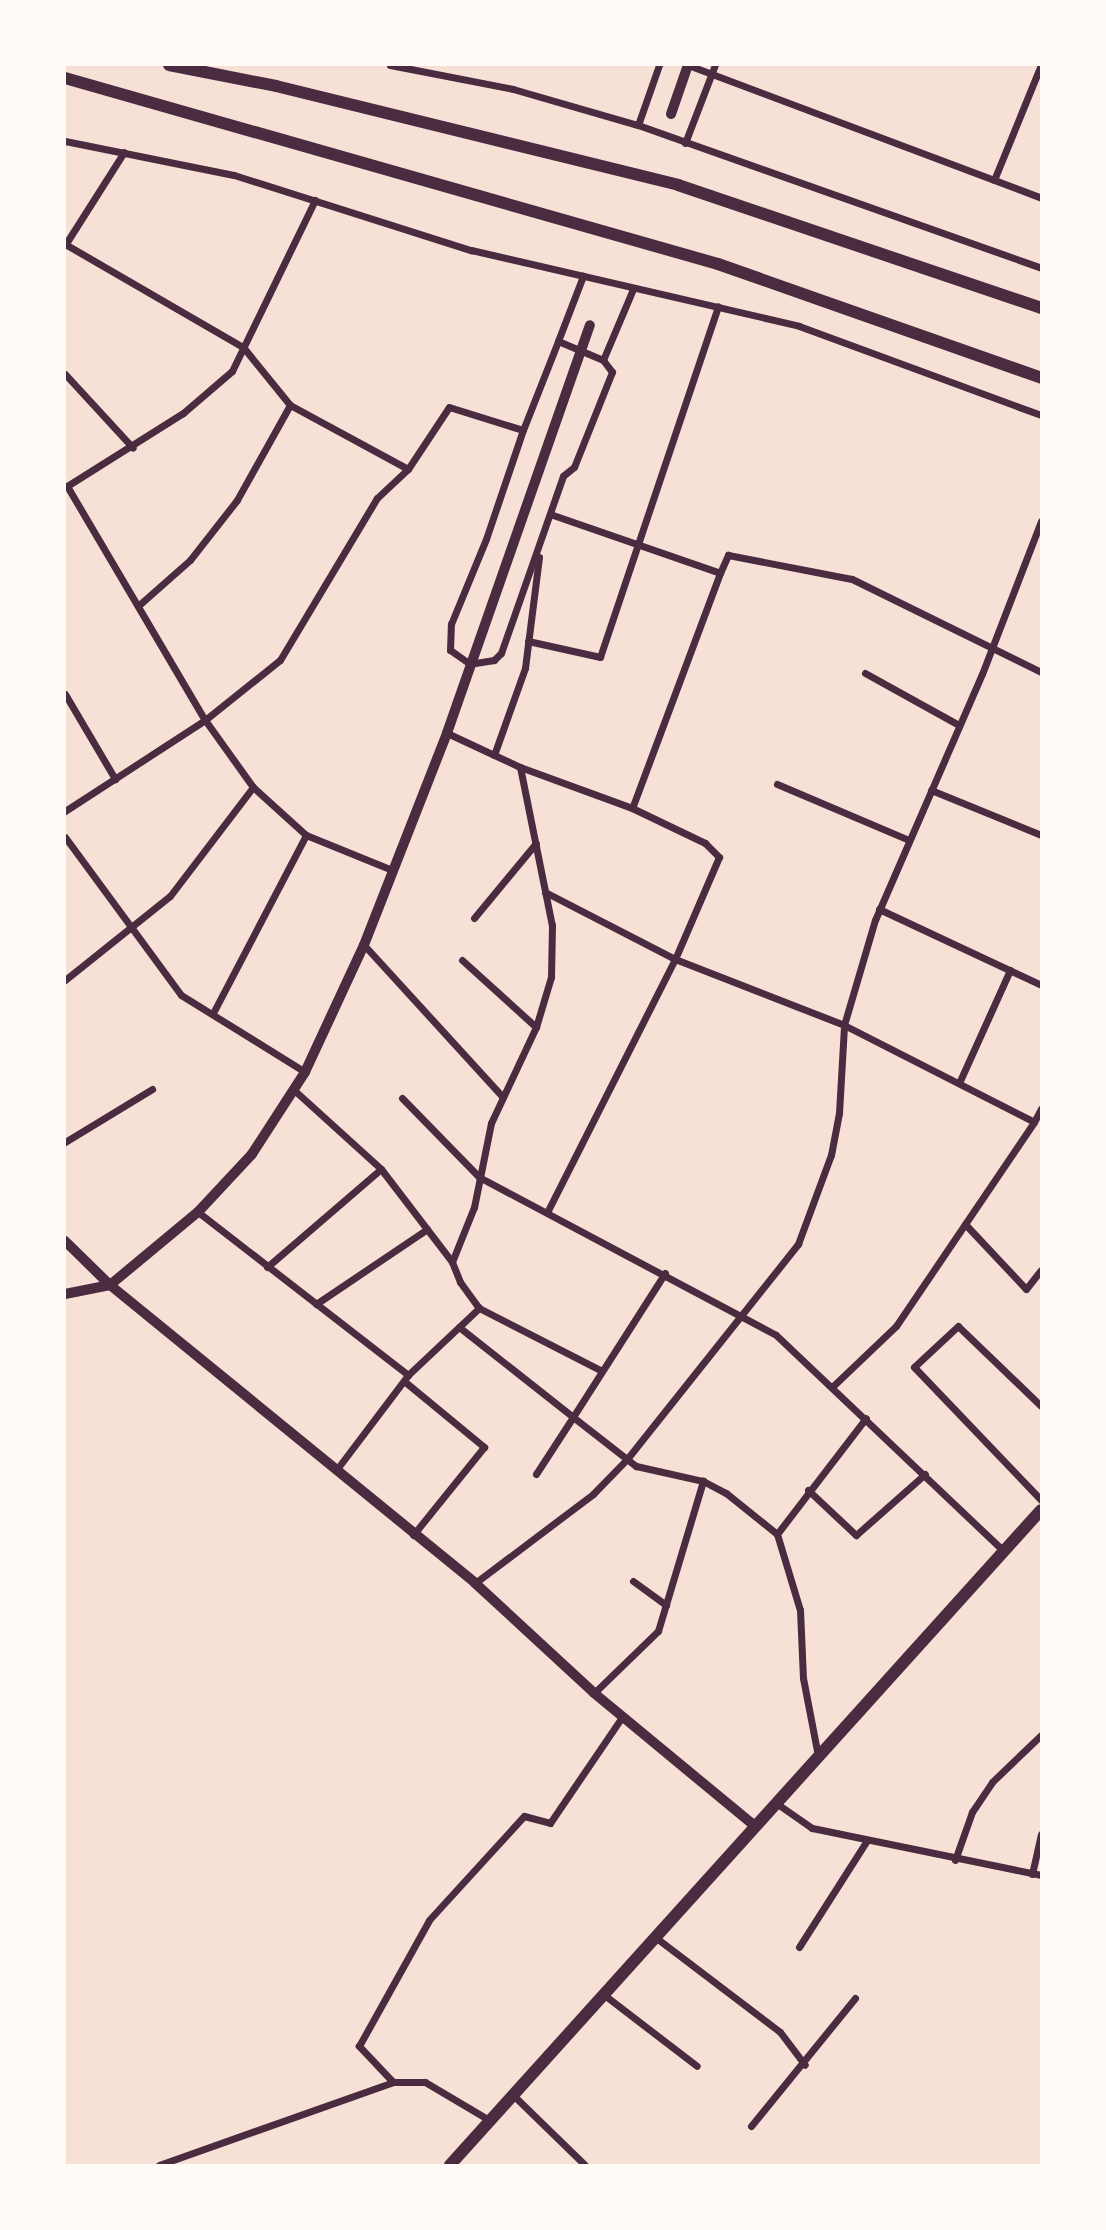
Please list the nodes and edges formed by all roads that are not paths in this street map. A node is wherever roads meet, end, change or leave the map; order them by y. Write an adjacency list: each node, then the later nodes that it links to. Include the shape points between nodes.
1 (169, 65): 22 (main road, via 276,86 678,185)
2 (390, 65): 10 (street, via 513,89)
3 (659, 65): 10 (street)
4 (688, 65): 7 (street); 9 (street)
5 (715, 65): 7 (street)
6 (1041, 65): 14 (street)
7 (712, 74): 12 (street); 14 (street)
8 (65, 78): 28 (main road, via 719,264)
9 (671, 114)
10 (638, 125): 12 (street)
11 (65, 141): 13 (street)
12 (685, 143): 18 (street)
13 (124, 152): 16 (street, via 234,175); 17 (street)
14 (994, 180): 15 (street)
15 (1041, 198)
16 (315, 200): 19 (street, via 471,250); 25 (street)
17 (65, 245): 25 (street)
18 (1041, 268)
19 (583, 276): 20 (street); 24 (street)
20 (633, 289): 21 (street); 26 (street)
21 (718, 306): 30 (street, via 799,326); 38 (street)
22 (1041, 308)
23 (590, 325): 43 (street)
24 (558, 341): 26 (street); 31 (street)
25 (243, 347): 29 (street); 32 (street, via 232,370 183,413)
26 (603, 360): 35 (street, via 612,372 574,467 562,477)
27 (65, 374): 32 (street)
28 (1041, 378)
29 (290, 405): 33 (street); 40 (street, via 237,500 190,561)
30 (1041, 415)
31 (523, 430): 33 (street, via 449,407); 43 (street, via 451,624 450,650)
32 (132, 448): 34 (street)
33 (408, 468): 47 (street, via 377,498 280,660)
34 (66, 487): 40 (street)
35 (550, 514): 37 (street); 38 (street)
36 (1041, 520): 42 (street)
37 (542, 538): 41 (street); 43 (street, via 501,653 494,660)
38 (639, 545): 39 (street); 41 (street, via 600,657)
39 (720, 573): 42 (street, via 728,555 852,579); 56 (street)
40 (138, 606): 47 (street)
41 (528, 641): 50 (street, via 525,668)
42 (992, 647): 44 (street); 48 (street)
43 (470, 664): 49 (street)
44 (1041, 672)
45 (865, 673): 48 (street)
46 (65, 694): 52 (street)
47 (205, 720): 52 (street); 54 (street)
48 (959, 725): 55 (street)
49 (447, 733): 50 (street); 63 (street)
50 (494, 755): 51 (street)
51 (520, 767): 56 (street); 62 (street)
52 (115, 779): 57 (street)
53 (777, 783): 61 (street)
54 (253, 787): 58 (street); 67 (street, via 170,896)
55 (931, 790): 59 (street); 61 (street)
56 (632, 808): 69 (street, via 705,843 719,857)
57 (65, 811)
58 (306, 835): 63 (street); 74 (street)
59 (1041, 835)
60 (65, 837): 67 (street)
61 (909, 840): 65 (street)
62 (536, 843): 64 (street); 66 (street)
63 (392, 870): 68 (street)
64 (545, 892): 69 (street); 76 (street, via 554,945 551,977)
65 (879, 909): 71 (street); 75 (street)
66 (474, 918)
67 (128, 928): 72 (street); 74 (street, via 181,995)
68 (364, 945): 77 (street); 81 (street)
69 (675, 959): 75 (street); 89 (street)
70 (462, 960): 76 (street)
71 (1010, 970): 73 (street); 78 (street)
72 (65, 979)
73 (1041, 985)
74 (213, 1013): 77 (street)
75 (844, 1025): 78 (street); 101 (street, via 839,1113 816,1198 799,1244)
76 (536, 1027): 81 (street)
77 (305, 1072): 80 (street)
78 (959, 1083): 84 (street)
79 (152, 1089): 85 (street)
80 (295, 1090): 86 (street); 88 (street, via 252,1154)
81 (502, 1096): 87 (street)
82 (402, 1098): 87 (street)
83 (1041, 1110): 84 (street)
84 (1034, 1122): 90 (street)
85 (65, 1142)
86 (381, 1169): 91 (street); 94 (street)
87 (479, 1177): 89 (street); 93 (street, via 474,1208)
88 (198, 1212): 94 (street); 97 (street)
89 (547, 1212): 96 (street)
90 (965, 1224): 95 (street, via 1026,1289); 105 (street, via 896,1326)
91 (427, 1229): 93 (street); 99 (street)
92 (65, 1241): 97 (main road)
93 (452, 1262): 100 (street)
94 (267, 1267): 99 (street)
95 (1041, 1270)
96 (664, 1273): 101 (street); 103 (street)
97 (110, 1285): 98 (street); 110 (main road)
98 (65, 1294)
99 (316, 1304): 104 (street)
100 (479, 1308): 102 (street); 103 (street)
101 (739, 1312): 105 (street, via 776,1335); 109 (street)
102 (459, 1327): 104 (street); 107 (street)
103 (602, 1371): 107 (street)
104 (406, 1378): 110 (street); 118 (street, via 484,1447)
105 (832, 1387): 108 (street)
106 (1041, 1406): 115 (street, via 958,1326 914,1367)
107 (573, 1417): 109 (street); 111 (street)
108 (866, 1418): 112 (street); 114 (street)
109 (627, 1459): 113 (street, via 636,1466); 121 (street, via 593,1494)
110 (337, 1469): 118 (main road)
111 (536, 1474)
112 (925, 1474): 114 (street, via 856,1535); 119 (street)
113 (704, 1481): 117 (street); 122 (street)
114 (808, 1490): 117 (street)
115 (1041, 1500)
116 (1041, 1510): 119 (main road)
117 (777, 1534): 126 (street, via 800,1611 803,1678)
118 (413, 1535): 121 (main road)
119 (1004, 1551): 126 (main road)
120 (633, 1581): 122 (street)
121 (475, 1583): 123 (main road)
122 (666, 1605): 123 (street, via 658,1631)
123 (594, 1693): 124 (main road)
124 (622, 1717): 128 (main road); 140 (street, via 550,1823 524,1815 429,1920 359,2046)
125 (1041, 1735): 131 (street, via 992,1782 972,1812)
126 (818, 1756): 127 (main road)
127 (776, 1803): 128 (main road); 130 (street, via 812,1828)
128 (755, 1826): 134 (main road)
129 (1041, 1833): 132 (street)
130 (866, 1842): 131 (street); 135 (street)
131 (955, 1860): 132 (street)
132 (1032, 1874): 133 (street)
133 (1041, 1875)
134 (654, 1937): 136 (main road); 138 (street, via 780,2032)
135 (799, 1947)
136 (603, 1994): 139 (street); 141 (main road)
137 (855, 1998): 138 (street)
138 (804, 2065): 143 (street)
139 (697, 2066)
140 (393, 2081): 142 (street, via 425,2082); 144 (street)
141 (513, 2095): 142 (main road); 146 (street)
142 (491, 2121): 145 (main road)
143 (751, 2126)
144 (159, 2165)
145 (450, 2165)
146 (585, 2165)

